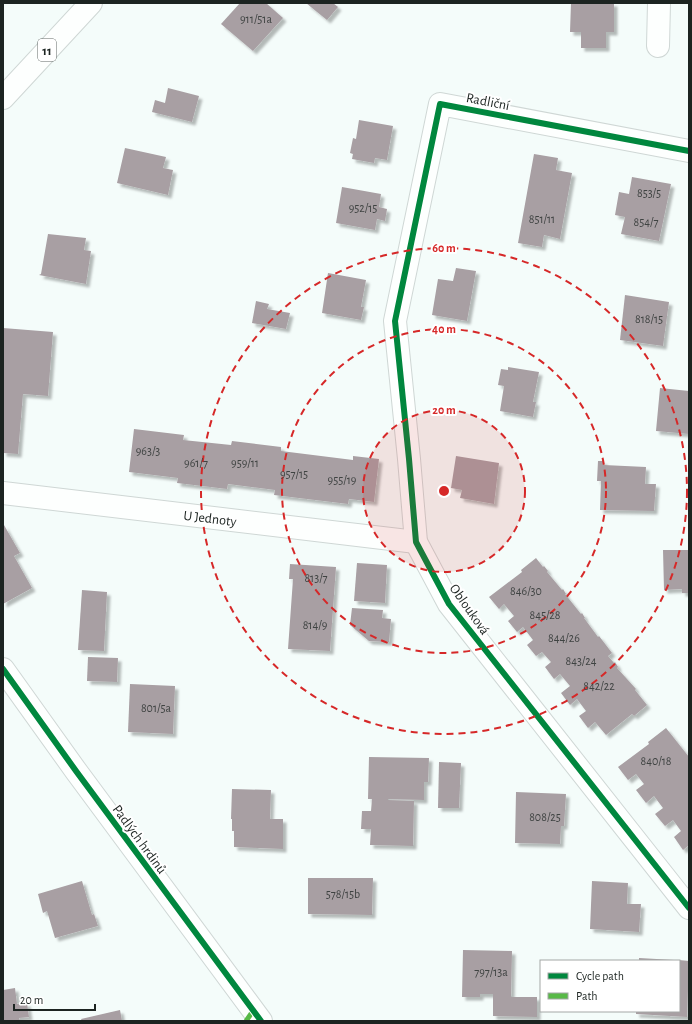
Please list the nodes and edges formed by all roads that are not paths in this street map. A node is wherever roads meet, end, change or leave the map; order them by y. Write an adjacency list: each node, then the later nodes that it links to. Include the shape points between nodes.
1 (91, 3): 4 (street, 11)
2 (659, 3): 3 (street)
3 (658, 46)
4 (3, 98)
5 (689, 151): 6 (street, Radliční, via 440,104)
6 (407, 260): 8 (street, Oblouková, via 395,321)
7 (3, 493): 8 (street, U Jednoty)
8 (416, 542): 10 (street, Oblouková, via 449,604)
9 (3, 669): 11 (street, Padlých hrdinů)
10 (689, 908)
11 (253, 1018)

